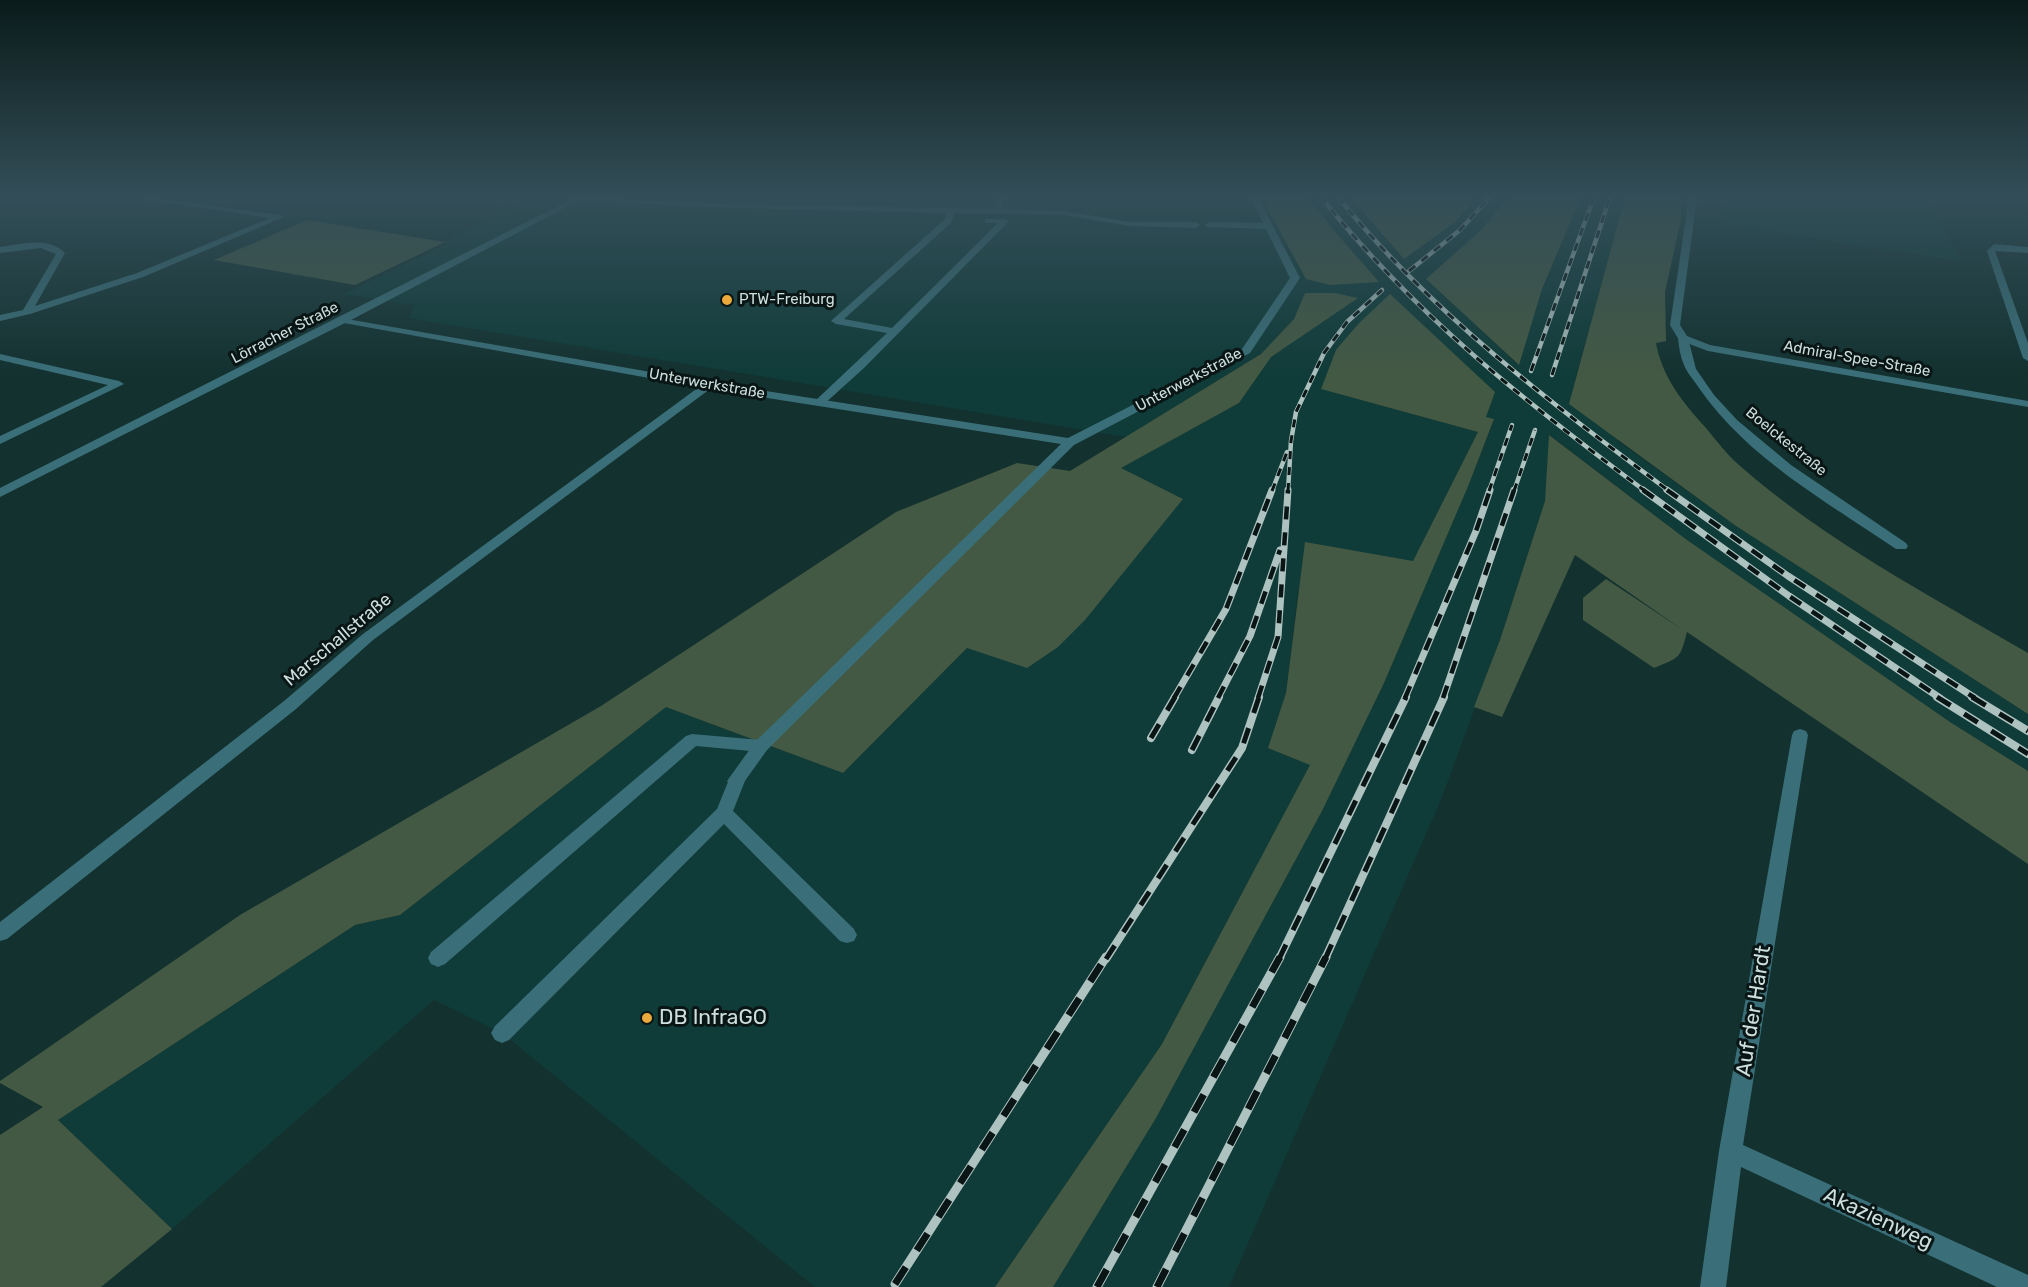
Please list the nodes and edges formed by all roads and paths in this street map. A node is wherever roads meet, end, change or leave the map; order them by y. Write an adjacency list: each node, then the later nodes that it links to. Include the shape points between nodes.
1 (60, 257): 9 (street)
2 (183, 257): 9 (street)
3 (466, 257): 11 (street, Lörracher Straße)
4 (905, 257): 12 (street, via 836,321)
5 (968, 257): 12 (street)
6 (1284, 257): 20 (street, Unterwerkstraße, via 1295,278 1246,351)
7 (1684, 257): 13 (street, Boelckestraße, via 1675,324)
8 (1993, 257): 15 (street)
9 (27, 312): 10 (street)
10 (0, 318)
11 (344, 320): 16 (street, Unterwerkstraße); 21 (street, Lörracher Straße)
12 (893, 331): 17 (street)
13 (1683, 338): 18 (street, Admiral-Spee-Straße, via 1708,348); 22 (street, Boelckestraße, via 1690,367 1722,410 1753,441)
14 (0, 357): 19 (street, via 119,384)
15 (2028, 358)
16 (708, 385): 17 (street, Unterwerkstraße); 26 (street, Marschallstraße, via 368,637 290,705)
17 (819, 403): 20 (street, Unterwerkstraße)
18 (2028, 404)
19 (0, 440)
20 (1070, 442): 24 (street, Unterwerkstraße)
21 (0, 493)
22 (1900, 546)
23 (1800, 735): 30 (street, Auf der Hardt)
24 (761, 746): 25 (street, Unterwerkstraße, via 736,781); 28 (street, via 692,740)
25 (724, 813): 27 (street); 29 (street)
26 (0, 933)
27 (847, 935)
28 (438, 958)
29 (502, 1033)
30 (1731, 1151): 31 (street, Auf der Hardt); 32 (street, Akazienweg)
31 (1713, 1287)
32 (2025, 1287)

